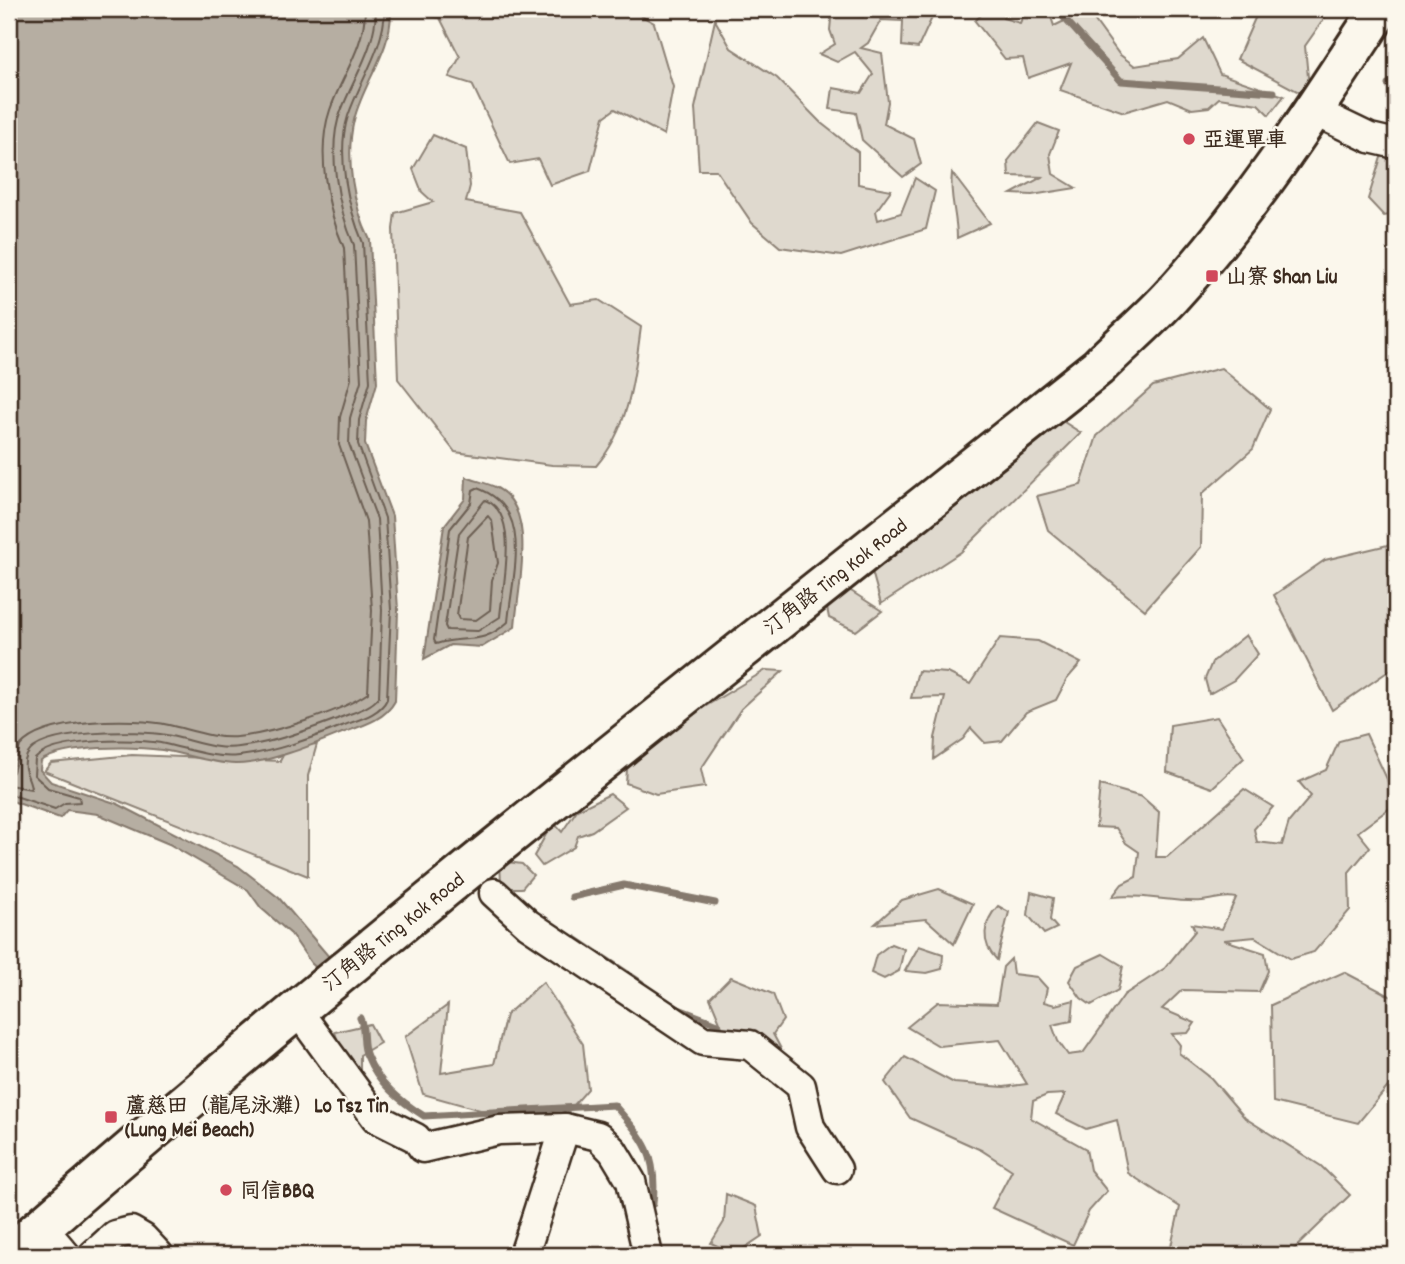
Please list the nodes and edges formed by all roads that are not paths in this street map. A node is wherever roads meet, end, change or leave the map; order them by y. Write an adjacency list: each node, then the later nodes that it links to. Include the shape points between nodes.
1 (1380, 9): 2 (main road, 汀角路 Ting Kok Road)
2 (1314, 111): 3 (street, via 1370,138); 5 (main road, 汀角路 Ting Kok Road, via 1214,246 1173,294 1098,367)
3 (1396, 144)
4 (494, 893): 7 (street, via 528,924 703,1041 750,1045 801,1086 810,1127)
5 (297, 1010): 6 (street, via 376,1118 416,1138 423,1148 499,1130); 8 (main road, 汀角路 Ting Kok Road)
6 (565, 1128): 13 (street); 14 (street, via 598,1136 613,1151 631,1181)
7 (837, 1169)
8 (25, 1225): 9 (main road, 汀角路 Ting Kok Road); 10 (street)
9 (9, 1255)
10 (66, 1255)
11 (93, 1255): 12 (street, via 115,1234 131,1231)
12 (159, 1255)
13 (524, 1255)
14 (648, 1255)

